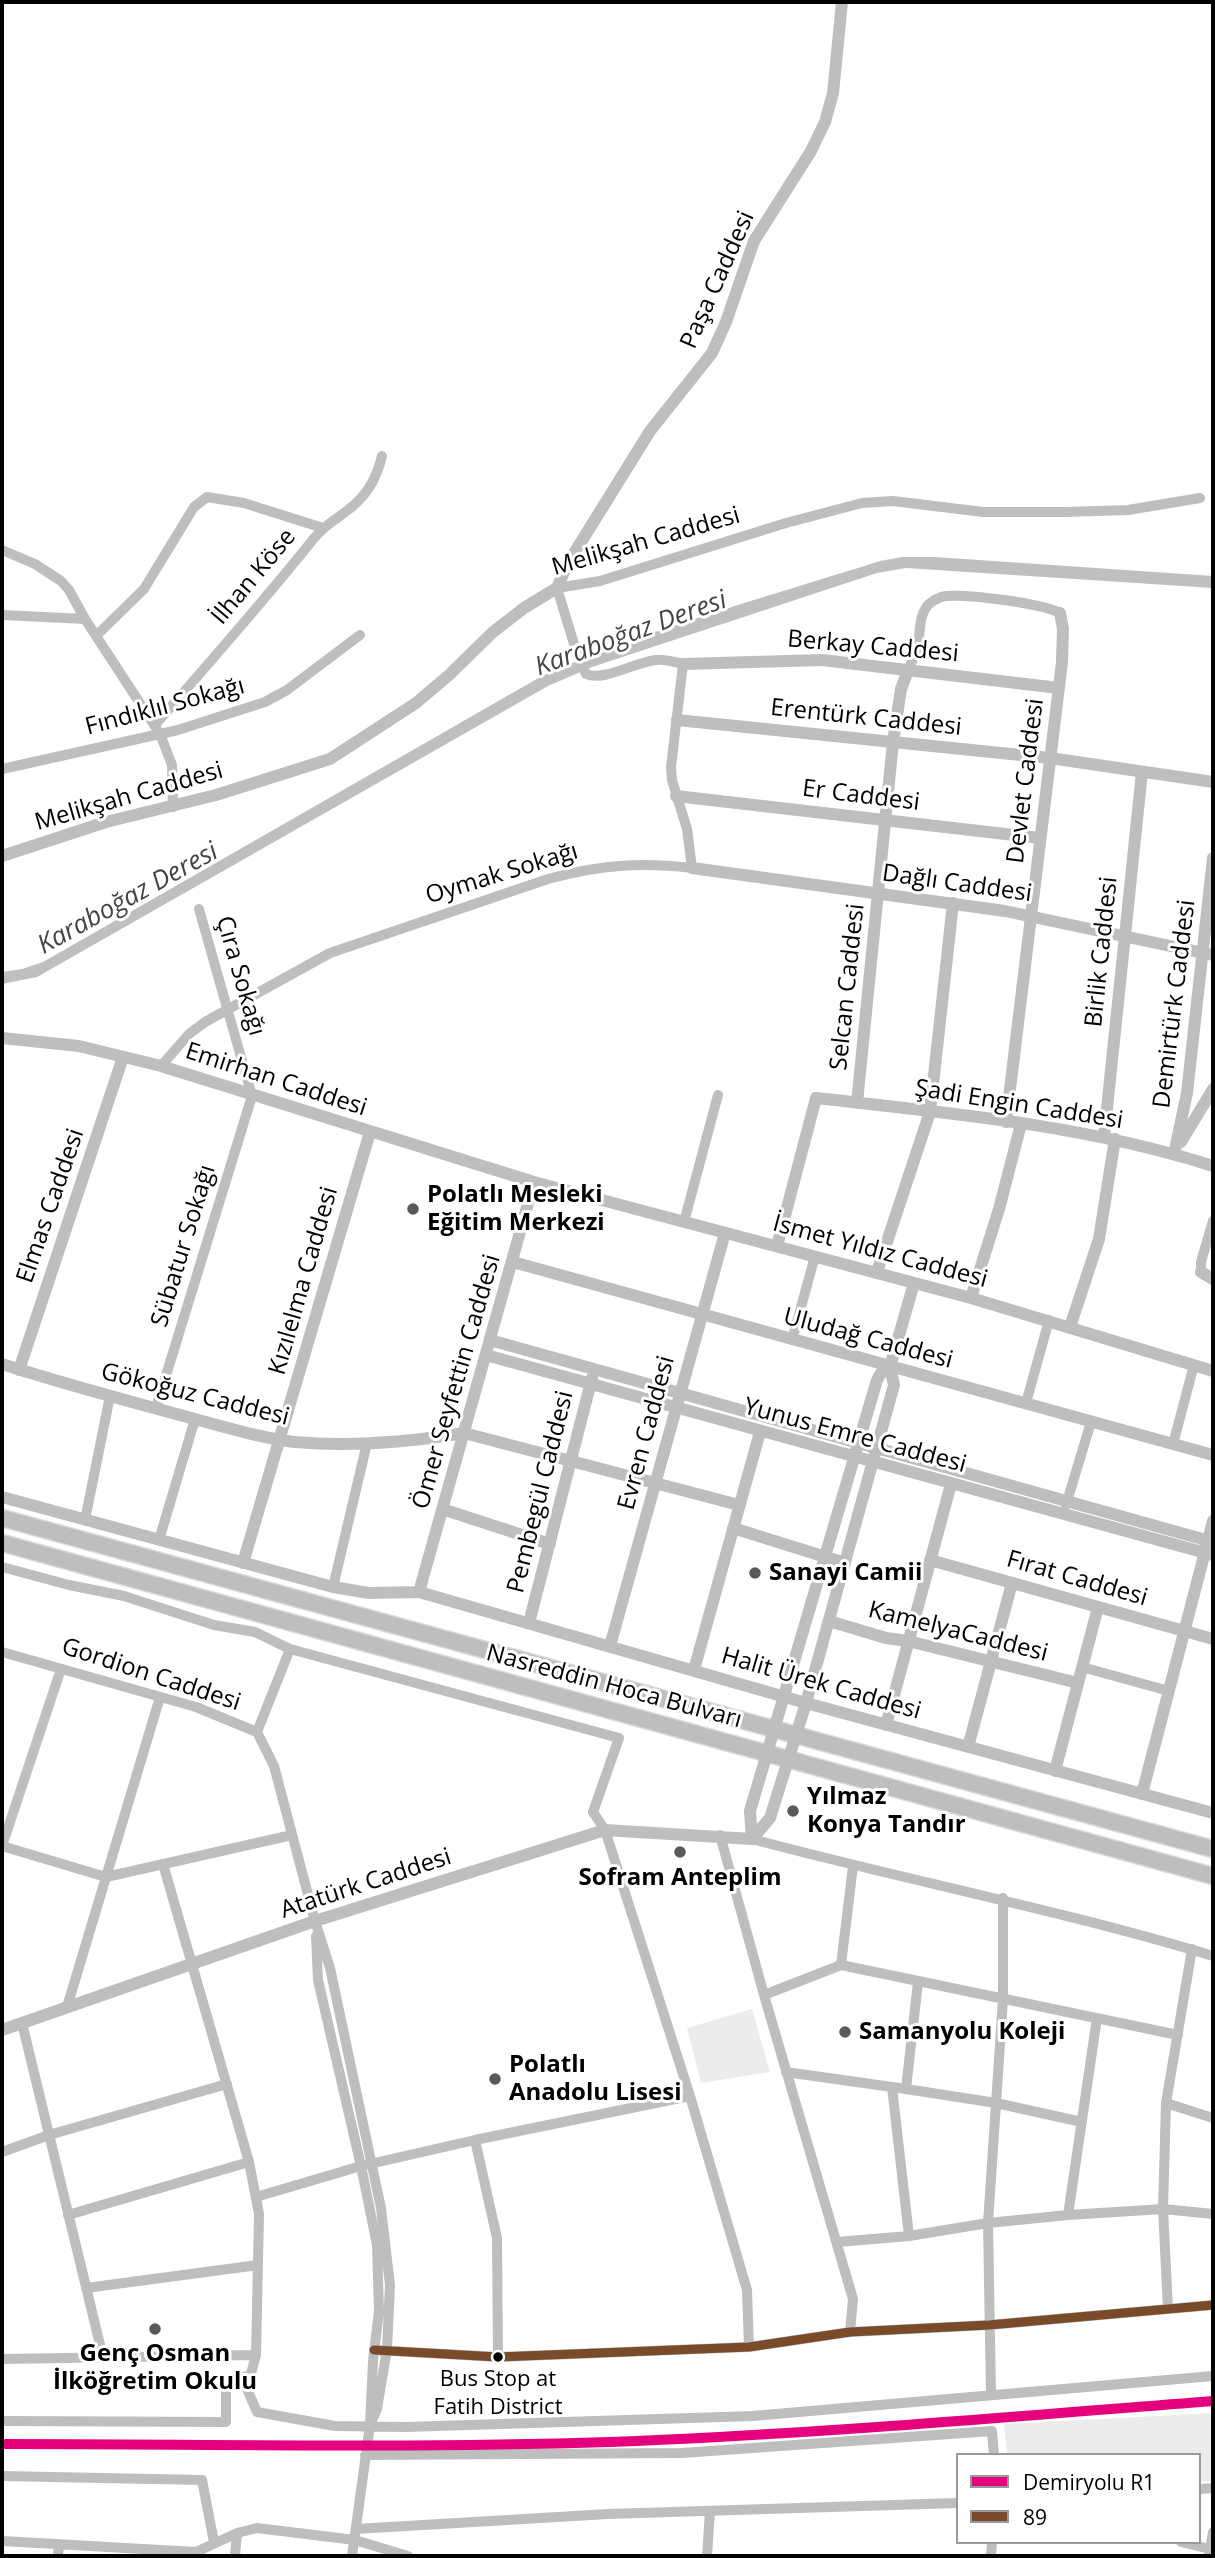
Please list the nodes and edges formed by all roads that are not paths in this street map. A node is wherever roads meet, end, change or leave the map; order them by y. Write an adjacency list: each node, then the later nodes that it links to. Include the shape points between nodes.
1 (842, 2): 6 (street, Paşa Caddesi, via 833,93 811,151 754,241 712,353 650,430)
2 (382, 456): 4 (street, İlhan Köse, via 367,492)
3 (1200, 498): 6 (street, Melikşah Caddesi, via 1128,510 1065,512 862,503 600,580)
4 (323, 528): 10 (street, via 244,503 207,497 194,507 144,589); 16 (street, İlhan Köse)
5 (2, 550): 9 (street, via 61,581)
6 (557, 588): 12 (street, via 586,674 594,678 659,659); 23 (street, Melikşah Caddesi, via 499,627 426,695 343,751 290,773)
7 (1060, 613): 13 (street, via 1001,600 936,599 921,619 918,646); 14 (street, Devlet Caddesi)
8 (2, 615): 9 (street)
9 (85, 619): 10 (street)
10 (97, 635): 16 (street)
11 (360, 635): 16 (street, Fındıklıl Sokağı, via 275,697)
12 (683, 664): 13 (street, Berkay Caddesi, via 807,659); 15 (street)
13 (909, 668): 14 (street, Berkay Caddesi); 17 (street, Selcan Caddesi, via 898,700)
14 (1059, 688): 18 (street, Devlet Caddesi)
15 (677, 720): 17 (street, Erentürk Caddesi); 22 (street, via 671,767)
16 (158, 730): 19 (street, Fındıklıl Sokağı); 23 (street, via 172,765)
17 (893, 742): 18 (street, Erentürk Caddesi); 24 (street, Selcan Caddesi)
18 (1050, 758): 20 (street, Erentürk Caddesi); 25 (street, Devlet Caddesi)
19 (2, 769)
20 (1142, 772): 21 (street, Erentürk Caddesi); 33 (street, Birlik Caddesi)
21 (1213, 782)
22 (676, 796): 24 (street, Er Caddesi); 28 (street, via 687,829)
23 (173, 807): 26 (street, Melikşah Caddesi, via 106,822)
24 (886, 820): 25 (street, Er Caddesi); 29 (street, Selcan Caddesi)
25 (1040, 838): 32 (street, Devlet Caddesi)
26 (2, 856)
27 (1213, 858): 34 (street, Demirtürk Caddesi)
28 (692, 869): 29 (street, Dağlı Caddesi); 35 (street, Oymak Sokağı, via 636,864 548,878 330,953)
29 (878, 893): 30 (street, Dağlı Caddesi); 42 (street, Selcan Caddesi)
30 (953, 904): 32 (street, Dağlı Caddesi); 43 (street)
31 (198, 909): 35 (street, Çıra Sokağı)
32 (1030, 915): 33 (street, Dağlı Caddesi); 44 (street, Devlet Caddesi)
33 (1125, 936): 34 (street, Dağlı Caddesi); 47 (street, Birlik Caddesi)
34 (1208, 954): 48 (street, Demirtürk Caddesi)
35 (229, 1009): 38 (street, Oymak Sokağı, via 189,1034); 41 (street, Çıra Sokağı)
36 (2, 1038): 37 (street, Emirhan Caddesi, via 79,1046)
37 (123, 1057): 38 (street, Emirhan Caddesi); 71 (street, Elmas Caddesi)
38 (161, 1066): 41 (street, Emirhan Caddesi)
39 (1213, 1089): 48 (street)
40 (718, 1095): 52 (street)
41 (252, 1096): 46 (street, Emirhan Caddesi); 78 (street, Sübatur Sokağı)
42 (857, 1103): 43 (street, Şadi Engin Caddesi); 54 (street, Şadi Engin Caddesi, via 816,1098)
43 (930, 1112): 44 (street, Şadi Engin Caddesi); 57 (street)
44 (1006, 1122): 45 (street, Şadi Engin Caddesi)
45 (1021, 1124): 47 (street, Şadi Engin Caddesi); 61 (street)
46 (370, 1132): 50 (street, Emirhan Caddesi); 84 (street, Kızılelma Caddesi)
47 (1109, 1138): 48 (street, Şadi Engin Caddesi); 64 (street, Birlik Caddesi, via 1099,1239)
48 (1174, 1154): 49 (street, Şadi Engin Caddesi)
49 (1213, 1166)
50 (534, 1182): 52 (street, İsmet Yıldız Caddesi); 56 (street, Ömer Seyfettin Caddesi)
51 (1213, 1221): 58 (street)
52 (684, 1222): 53 (street, İsmet Yıldız Caddesi)
53 (725, 1233): 54 (street, İsmet Yıldız Caddesi); 62 (street, Evren Caddesi)
54 (778, 1246): 55 (street, İsmet Yıldız Caddesi)
55 (815, 1256): 57 (street, İsmet Yıldız Caddesi); 66 (street)
56 (513, 1262): 62 (street, Uludağ Caddesi); 65 (street, Ömer Seyfettin Caddesi)
57 (877, 1272): 60 (street, İsmet Yıldız Caddesi)
58 (1201, 1272): 59 (street)
59 (1213, 1279)
60 (914, 1283): 61 (street, İsmet Yıldız Caddesi); 70 (street)
61 (971, 1298): 63 (street, İsmet Yıldız Caddesi)
62 (701, 1315): 66 (street, Uludağ Caddesi); 75 (street, Evren Caddesi)
63 (1049, 1321): 64 (street, İsmet Yıldız Caddesi); 77 (street)
64 (1070, 1327): 69 (street, İsmet Yıldız Caddesi)
65 (490, 1340): 67 (street, Ömer Seyfettin Caddesi); 72 (street, Yunus Emre Caddesi)
66 (792, 1340): 70 (street, Uludağ Caddesi)
67 (486, 1355): 74 (street, Yunus Emre Caddesi); 83 (street, Ömer Seyfettin Caddesi)
68 (2, 1364): 71 (street, Gökoğuz Caddesi)
69 (1194, 1365): 73 (street, İsmet Yıldız Caddesi); 87 (street)
70 (890, 1367): 77 (street, Uludağ Caddesi); 86 (street, via 877,1380); 88 (street, via 894,1385)
71 (19, 1370): 76 (street, Gökoğuz Caddesi)
72 (594, 1371): 74 (street, Pembegül Caddesi); 75 (street, Yunus Emre Caddesi)
73 (1213, 1371)
74 (590, 1384): 79 (street, Yunus Emre Caddesi); 91 (street, Pembegül Caddesi)
75 (680, 1394): 79 (street, Evren Caddesi); 86 (street, Yunus Emre Caddesi)
76 (110, 1396): 78 (street, Gökoğuz Caddesi); 101 (street)
77 (1026, 1403): 81 (street, Uludağ Caddesi)
78 (156, 1408): 80 (street, Gökoğuz Caddesi)
79 (676, 1408): 82 (street, Yunus Emre Caddesi); 93 (street, Evren Caddesi)
80 (195, 1419): 84 (street, Gökoğuz Caddesi); 104 (street)
81 (1091, 1422): 87 (street, Uludağ Caddesi); 96 (street)
82 (760, 1432): 90 (street, Yunus Emre Caddesi); 97 (street)
83 (464, 1433): 85 (street, Gökoğuz Caddesi); 91 (street); 98 (street, Ömer Seyfettin Caddesi)
84 (279, 1440): 85 (street, Gökoğuz Caddesi); 110 (street, Kızılelma Caddesi)
85 (367, 1443): 114 (street)
86 (858, 1443): 88 (street, Yunus Emre Caddesi); 90 (street)
87 (1173, 1444): 89 (street, Uludağ Caddesi)
88 (876, 1448): 92 (street); 96 (street, Yunus Emre Caddesi)
89 (1213, 1455)
90 (854, 1458): 92 (street, Yunus Emre Caddesi); 108 (street)
91 (571, 1460): 93 (street); 106 (street, Pembegül Caddesi)
92 (873, 1463): 94 (street, Yunus Emre Caddesi); 111 (street)
93 (655, 1482): 97 (street); 122 (street, Evren Caddesi)
94 (951, 1485): 99 (street, Yunus Emre Caddesi); 109 (street)
95 (2, 1497): 101 (street, Halit Ürek Caddesi)
96 (1067, 1501): 99 (street); 107 (street, Yunus Emre Caddesi)
97 (739, 1506): 103 (street)
98 (442, 1509): 106 (street); 115 (street, Ömer Seyfettin Caddesi)
99 (1063, 1515): 107 (street, Yunus Emre Caddesi)
100 (2, 1518): 135 (highway, Nasreddin Hoca Bulvarı)
101 (85, 1520): 104 (street, Halit Ürek Caddesi)
102 (1213, 1521): 107 (street)
103 (733, 1528): 108 (street); 128 (street)
104 (159, 1540): 110 (street, Halit Ürek Caddesi)
105 (2, 1543): 139 (highway, Nasreddin Hoca Bulvarı)
106 (550, 1544): 118 (street, Pembegül Caddesi)
107 (1210, 1548): 119 (street)
108 (825, 1557): 111 (street); 131 (street)
109 (930, 1560): 113 (street, Fırat Caddesi); 121 (street)
110 (243, 1563): 114 (street, Halit Ürek Caddesi)
111 (845, 1563): 117 (street)
112 (2, 1567): 123 (street, via 255,1632)
113 (1012, 1583): 116 (street, Fırat Caddesi); 125 (street)
114 (333, 1587): 115 (street, Halit Ürek Caddesi, via 369,1593)
115 (419, 1592): 118 (street, Halit Ürek Caddesi)
116 (1098, 1607): 119 (street, Fırat Caddesi); 126 (street)
117 (829, 1621): 121 (street, KamelyaCaddesi); 133 (street)
118 (529, 1623): 122 (street, Halit Ürek Caddesi)
119 (1185, 1631): 120 (street, Fırat Caddesi); 130 (street)
120 (1213, 1639)
121 (908, 1641): 125 (street, KamelyaCaddesi); 134 (street)
122 (610, 1646): 128 (street, Halit Ürek Caddesi)
123 (290, 1649): 136 (street); 144 (street, via 619,1738 593,1812)
124 (2, 1652): 127 (street, Gordion Caddesi)
125 (991, 1662): 129 (street, KamelyaCaddesi); 138 (street)
126 (1082, 1667): 129 (street); 130 (street)
127 (61, 1669): 132 (street, Gordion Caddesi); 152 (street, via 2,1846)
128 (694, 1670): 131 (street, Halit Ürek Caddesi)
129 (1078, 1683): 141 (street)
130 (1169, 1690): 142 (street)
131 (784, 1696): 133 (street, Halit Ürek Caddesi); 135 (street)
132 (160, 1697): 136 (street, Gordion Caddesi); 152 (street)
133 (806, 1703): 134 (street, Halit Ürek Caddesi); 137 (street)
134 (886, 1725): 138 (street, Halit Ürek Caddesi)
135 (774, 1730): 137 (highway, Nasreddin Hoca Bulvarı); 139 (street)
136 (257, 1732): 145 (street, Gordion Caddesi, via 274,1766)
137 (796, 1735): 140 (street); 148 (highway, Nasreddin Hoca Bulvarı)
138 (968, 1747): 141 (street, Halit Ürek Caddesi)
139 (767, 1753): 140 (highway, Nasreddin Hoca Bulvarı); 147 (street, via 750,1811)
140 (788, 1759): 147 (street, via 770,1818); 151 (highway, Nasreddin Hoca Bulvarı)
141 (1055, 1770): 142 (street, Halit Ürek Caddesi)
142 (1142, 1794): 143 (street, Halit Ürek Caddesi)
143 (1211, 1814)
144 (605, 1830): 146 (street, Atatürk Caddesi); 154 (street, Atatürk Caddesi); 171 (street)
145 (292, 1835): 149 (street); 154 (street, Gordion Caddesi)
146 (720, 1835): 147 (street, Atatürk Caddesi); 160 (street)
147 (752, 1839): 150 (street)
148 (1213, 1849)
149 (163, 1864): 152 (street); 157 (street)
150 (852, 1866): 153 (street); 158 (street)
151 (1213, 1876)
152 (106, 1877): 162 (street)
153 (1003, 1898): 155 (street); 161 (street)
154 (315, 1921): 157 (street, Atatürk Caddesi); 180 (street, Gordion Caddesi, via 318,1980)
155 (1192, 1949): 156 (street); 166 (street)
156 (1213, 1956)
157 (191, 1964): 162 (street, Atatürk Caddesi); 168 (street)
158 (841, 1965): 159 (street); 160 (street)
159 (918, 1982): 161 (street); 170 (street)
160 (764, 1996): 167 (street)
161 (1003, 1999): 163 (street); 172 (street)
162 (67, 2007): 164 (street, Atatürk Caddesi)
163 (1097, 2018): 166 (street); 175 (street)
164 (22, 2023): 165 (street, Atatürk Caddesi); 176 (street)
165 (2, 2030)
166 (1178, 2035): 173 (street)
167 (786, 2071): 169 (street); 188 (street)
168 (227, 2084): 176 (street); 179 (street)
169 (892, 2087): 170 (street); 187 (street)
170 (906, 2089): 172 (street)
171 (690, 2096): 177 (street); 195 (street, via 747,2290)
172 (996, 2103): 175 (street); 186 (street)
173 (1166, 2103): 174 (street); 182 (street)
174 (1213, 2118)
175 (1082, 2122): 185 (street)
176 (49, 2135): 178 (street); 184 (street)
177 (475, 2140): 180 (street); 200 (street, via 497,2238)
178 (2, 2152)
179 (250, 2162): 181 (street); 184 (street)
180 (366, 2166): 181 (street); 196 (street, via 377,2245 379,2311); 197 (street, via 381,2208 386,2246 390,2285)
181 (256, 2197): 189 (street)
182 (1163, 2209): 183 (street); 185 (street); 192 (street)
183 (1213, 2214)
184 (68, 2215): 190 (street)
185 (1068, 2215): 186 (street)
186 (988, 2223): 187 (street); 193 (street)
187 (909, 2236): 188 (street)
188 (837, 2242): 194 (street, via 853,2299)
189 (258, 2265): 190 (street); 198 (street)
190 (86, 2288): 199 (street)
191 (1213, 2305): 192 (street)
192 (1168, 2309): 193 (street)
193 (989, 2325): 194 (street); 204 (street)
194 (850, 2332): 195 (street)
195 (749, 2347): 200 (street)
196 (374, 2350): 197 (street); 206 (street)
197 (387, 2350): 200 (street); 206 (street)
198 (256, 2355): 199 (street); 202 (street)
199 (103, 2357): 201 (street)
200 (498, 2357)
201 (2, 2359)
202 (250, 2376): 205 (street, via 226,2380 226,2422); 206 (street, via 247,2389 257,2412 335,2426)
203 (1213, 2376): 204 (street)
204 (991, 2395): 206 (street, via 753,2416)
205 (2, 2421)
206 (370, 2425): 208 (street)
207 (993, 2453): 208 (street, via 992,2431 682,2453)
208 (365, 2455): 215 (street)
209 (2, 2476): 210 (street); 217 (street, via 202,2480)
210 (2, 2485)
211 (956, 2503): 212 (street)
212 (710, 2511): 215 (street, via 608,2514); 226 (street)
213 (1213, 2532): 220 (street)
214 (237, 2533): 215 (street, via 257,2528); 217 (street); 223 (street)
215 (356, 2534): 224 (street); 225 (street)
216 (2, 2541): 218 (street)
217 (214, 2542): 221 (street, via 196,2552)
218 (59, 2544): 221 (street); 222 (street)
219 (1187, 2544): 220 (street)
220 (1210, 2552)
221 (148, 2553)
222 (58, 2556)
223 (234, 2556)
224 (352, 2556)
225 (408, 2556)
226 (707, 2556)

